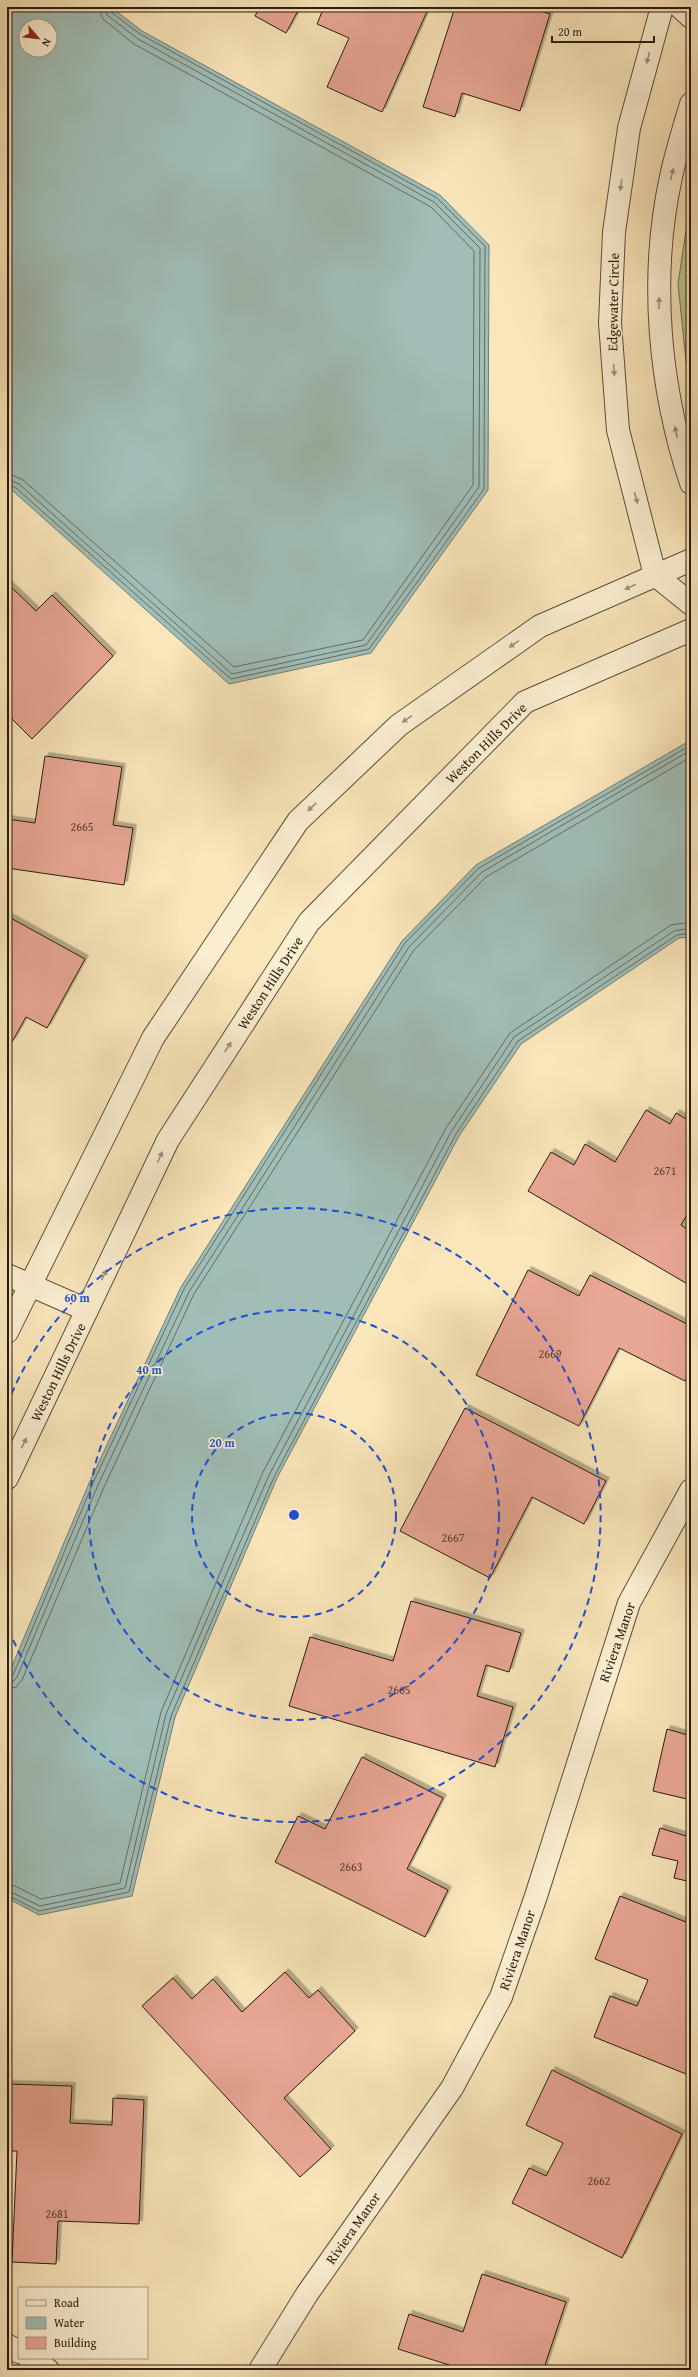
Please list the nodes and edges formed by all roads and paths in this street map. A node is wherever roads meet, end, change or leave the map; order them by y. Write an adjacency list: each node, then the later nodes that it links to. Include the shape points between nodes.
1 (662, 7): 7 (street, Edgewater Circle, one-way to 7, via 629,128 614,232 610,323 618,430)
2 (680, 7): 3 (street)
3 (691, 17)
4 (691, 104): 5 (street, one-way to 4, via 680,448 666,380 659,316 661,250 670,178)
5 (691, 483)
6 (691, 560): 7 (street)
7 (655, 575): 8 (street); 11 (street, one-way to 11, via 540,626 399,725 298,821 153,1038)
8 (691, 604)
9 (691, 630): 12 (street, Weston Hills Drive, one-way to 9, via 168,1140 309,922 525,702)
10 (7, 1275): 11 (street)
11 (30, 1286): 12 (street); 13 (street)
12 (87, 1310): 14 (street, Weston Hills Drive, one-way to 12)
13 (7, 1332)
14 (7, 1478)
15 (691, 1490): 20 (street, Riviera Manor, via 629,1603 536,1896 501,1997 452,2088 307,2294)
16 (7, 2345): 17 (street)
17 (18, 2351)
18 (31, 2359): 19 (street)
19 (48, 2370)
20 (260, 2370)

